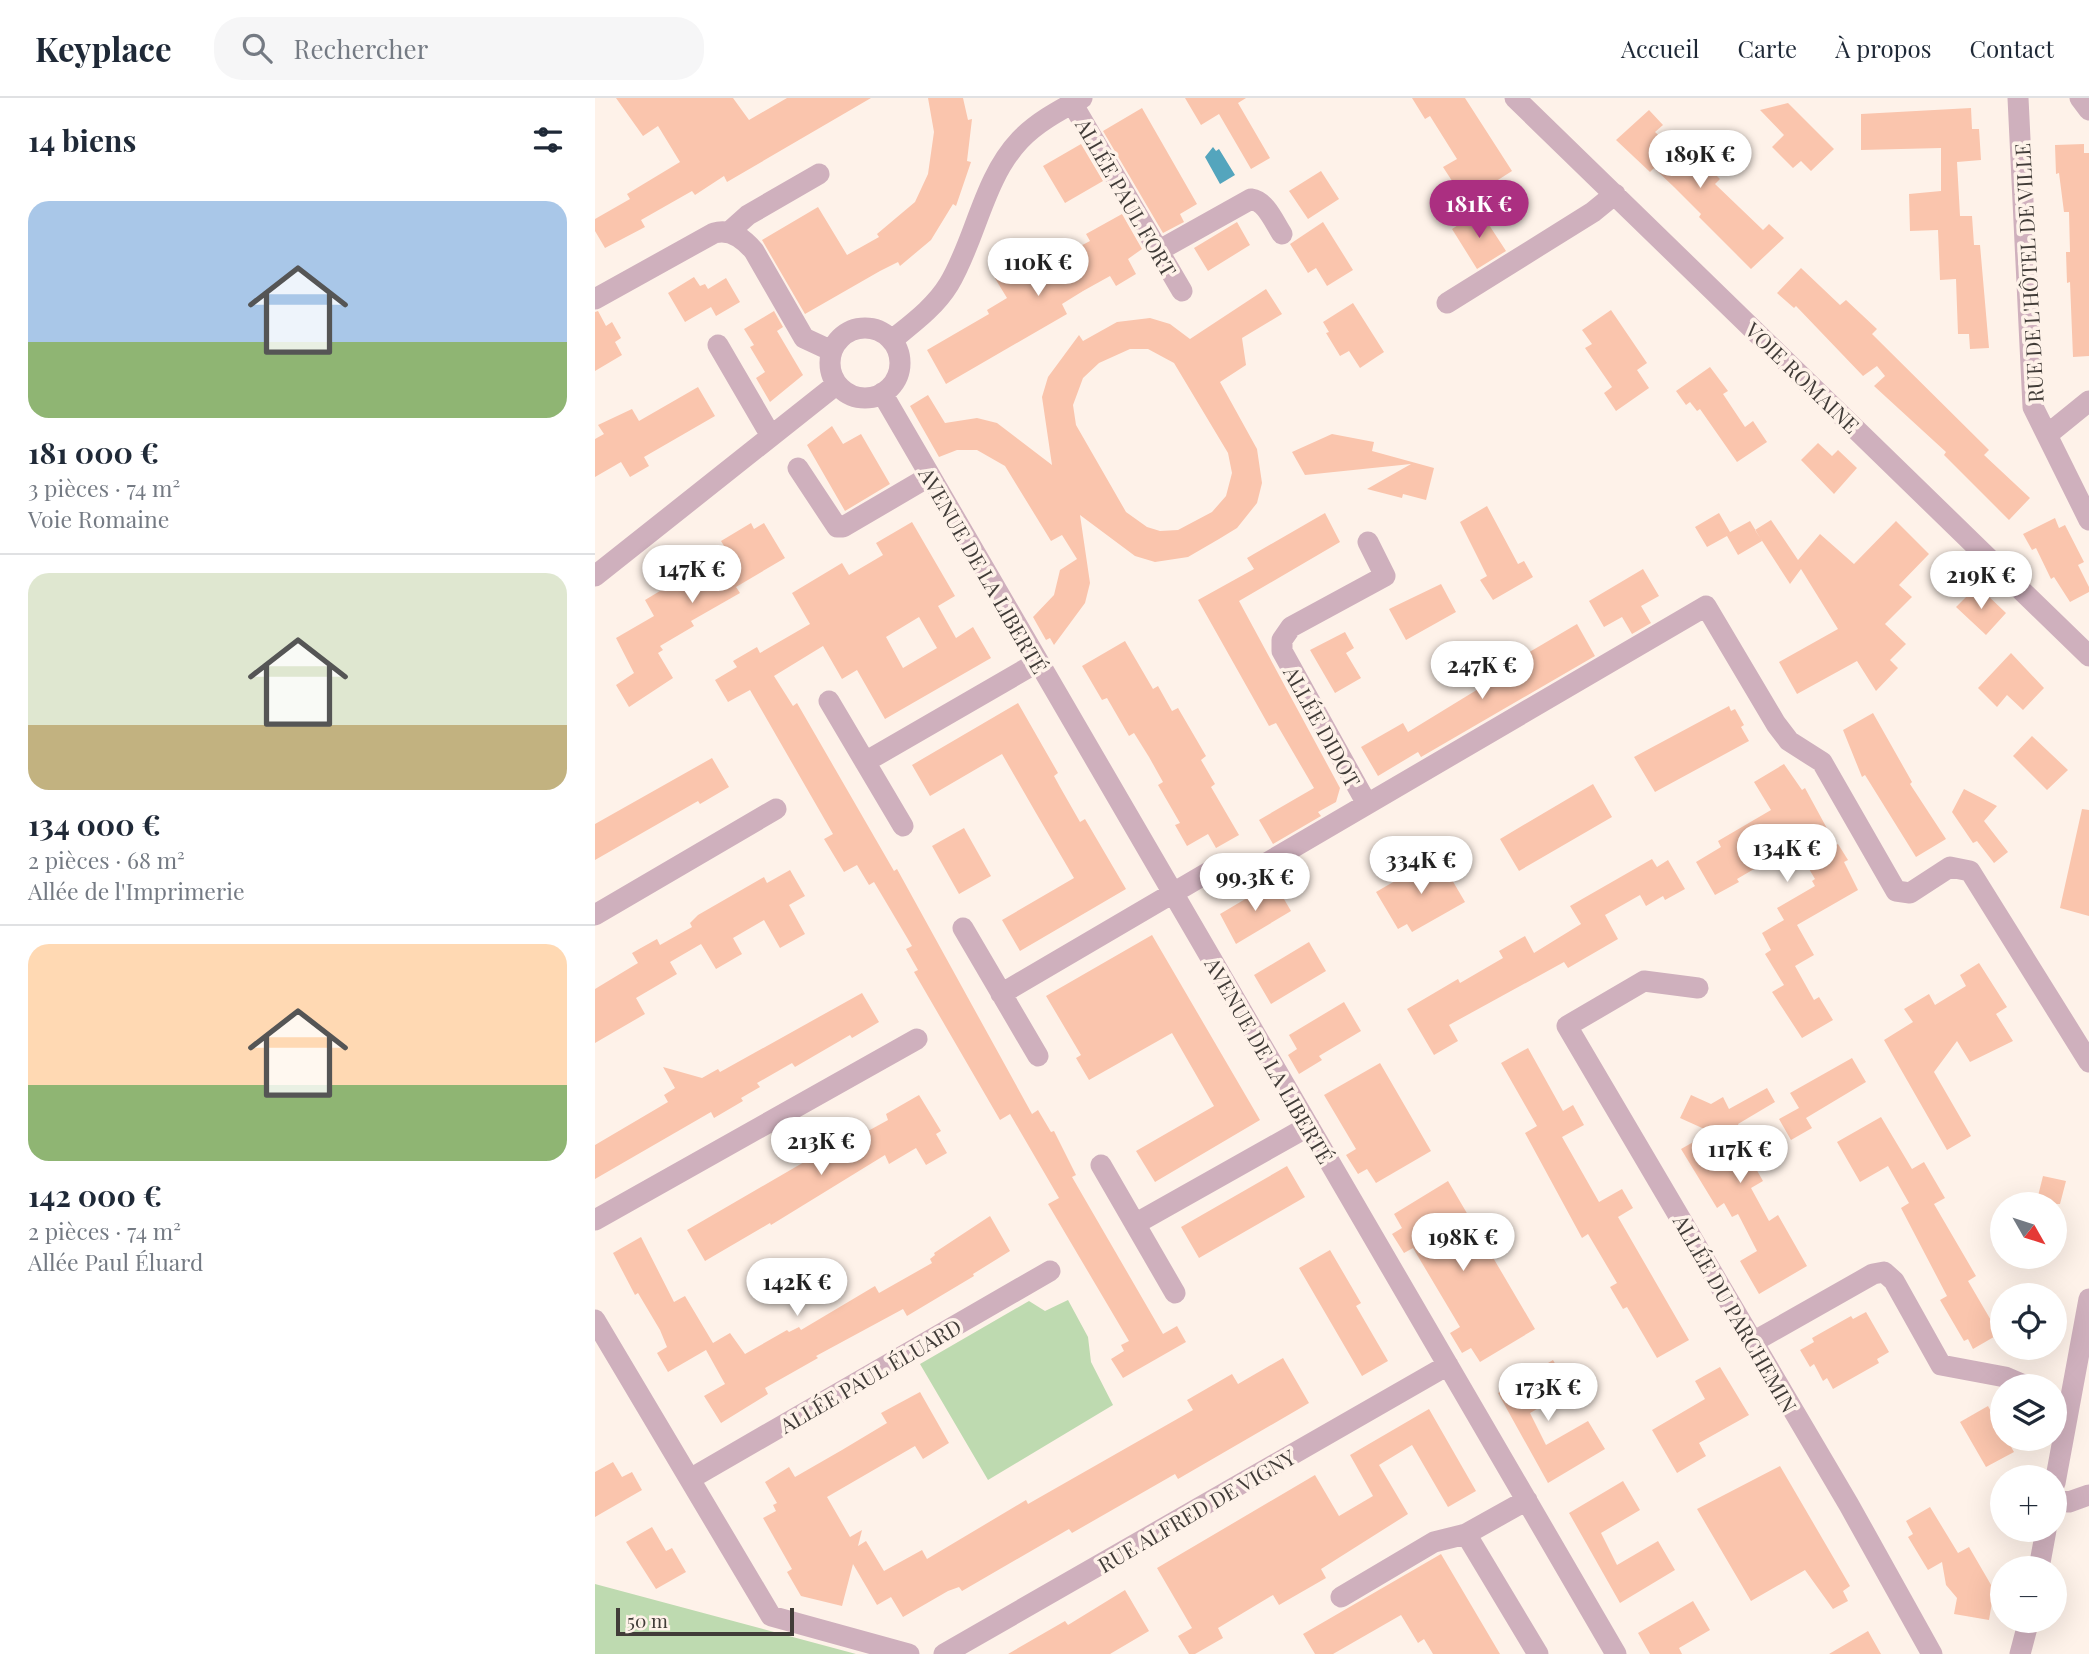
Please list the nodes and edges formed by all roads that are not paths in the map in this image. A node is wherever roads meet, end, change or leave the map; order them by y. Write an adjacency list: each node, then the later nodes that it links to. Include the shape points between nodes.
1 (1515, 98): 7 (street, VOIE ROMAINE)
2 (2018, 98): 20 (street, RUE DE L'HÔTEL DE VILLE, via 2033,407)
3 (2080, 98): 5 (street)
4 (1077, 101): 10 (street, ALLÉE PAUL FORT); 14 (street, via 1034,127 1011,151 947,287)
5 (2089, 110)
6 (819, 174): 8 (street, via 754,211)
7 (1615, 194): 13 (street); 27 (street, VOIE ROMAINE)
8 (729, 232): 12 (street, via 714,233); 16 (street, via 754,251 804,338)
9 (1282, 234): 10 (street, via 1264,206 1251,199)
10 (1158, 251): 11 (street, ALLÉE PAUL FORT)
11 (1182, 291)
12 (595, 299)
13 (1447, 303)
14 (892, 340): 16 (street, via 873,329 856,329 838,340); 18 (street, via 899,354 898,375)
15 (718, 345): 21 (street)
16 (832, 351): 17 (street, via 830,365)
17 (837, 384): 18 (street, via 856,397); 21 (street)
18 (882, 393): 23 (street, AVENUE DE LA LIBERTÉ)
19 (2089, 401): 20 (street)
20 (2047, 435): 24 (street, RUE DE L'HÔTEL DE VILLE)
21 (771, 436): 26 (street)
22 (798, 468): 23 (street, via 837,527)
23 (930, 476): 28 (street, AVENUE DE LA LIBERTÉ)
24 (2089, 520)
25 (1368, 542): 31 (street, ALLÉE DIDOT, via 1385,576 1291,627 1282,640 1282,652)
26 (595, 576)
27 (2089, 656)
28 (1038, 662): 30 (street); 34 (street, AVENUE DE LA LIBERTÉ)
29 (829, 701): 30 (street)
30 (865, 762): 33 (street)
31 (1367, 804): 34 (street, via 1258,868 1247,872 1214,869); 41 (street, via 1706,606 1776,724 1789,741 1822,762 1896,891 1910,893 1950,867 1970,872)
32 (776, 809): 35 (street)
33 (903, 826)
34 (1172, 892): 38 (street); 42 (street, AVENUE DE LA LIBERTÉ)
35 (595, 915)
36 (963, 928): 38 (street)
37 (1698, 988): 50 (street, ALLÉE DU PARCHEMIN, via 1644,981 1567,1026)
38 (1001, 994): 40 (street)
39 (917, 1039): 44 (street)
40 (1038, 1056)
41 (2089, 1062)
42 (1309, 1126): 45 (street); 51 (street, AVENUE DE LA LIBERTÉ)
43 (1101, 1165): 45 (street)
44 (595, 1220)
45 (1135, 1224): 47 (street)
46 (1049, 1271): 54 (street, ALLÉE PAUL ÉLUARD)
47 (1175, 1293)
48 (2089, 1298): 53 (street)
49 (595, 1320): 54 (street)
50 (1753, 1342): 52 (street, via 1884,1272 1894,1281 1941,1365); 65 (street, ALLÉE DU PARCHEMIN)
51 (1448, 1365): 56 (street, AVENUE DE LA LIBERTÉ); 62 (street, RUE ALFRED DE VIGNY)
52 (1990, 1374)
53 (2067, 1382)
54 (690, 1479): 61 (street, via 771,1616)
55 (2089, 1495): 57 (street)
56 (1527, 1500): 58 (street); 64 (street, AVENUE DE LA LIBERTÉ)
57 (2067, 1502)
58 (1467, 1534): 59 (street, via 1434,1542); 63 (street)
59 (1341, 1597)
60 (2025, 1633): 66 (street)
61 (909, 1654)
62 (944, 1654)
63 (1538, 1654)
64 (1616, 1654)
65 (1932, 1654)
66 (2019, 1654)

